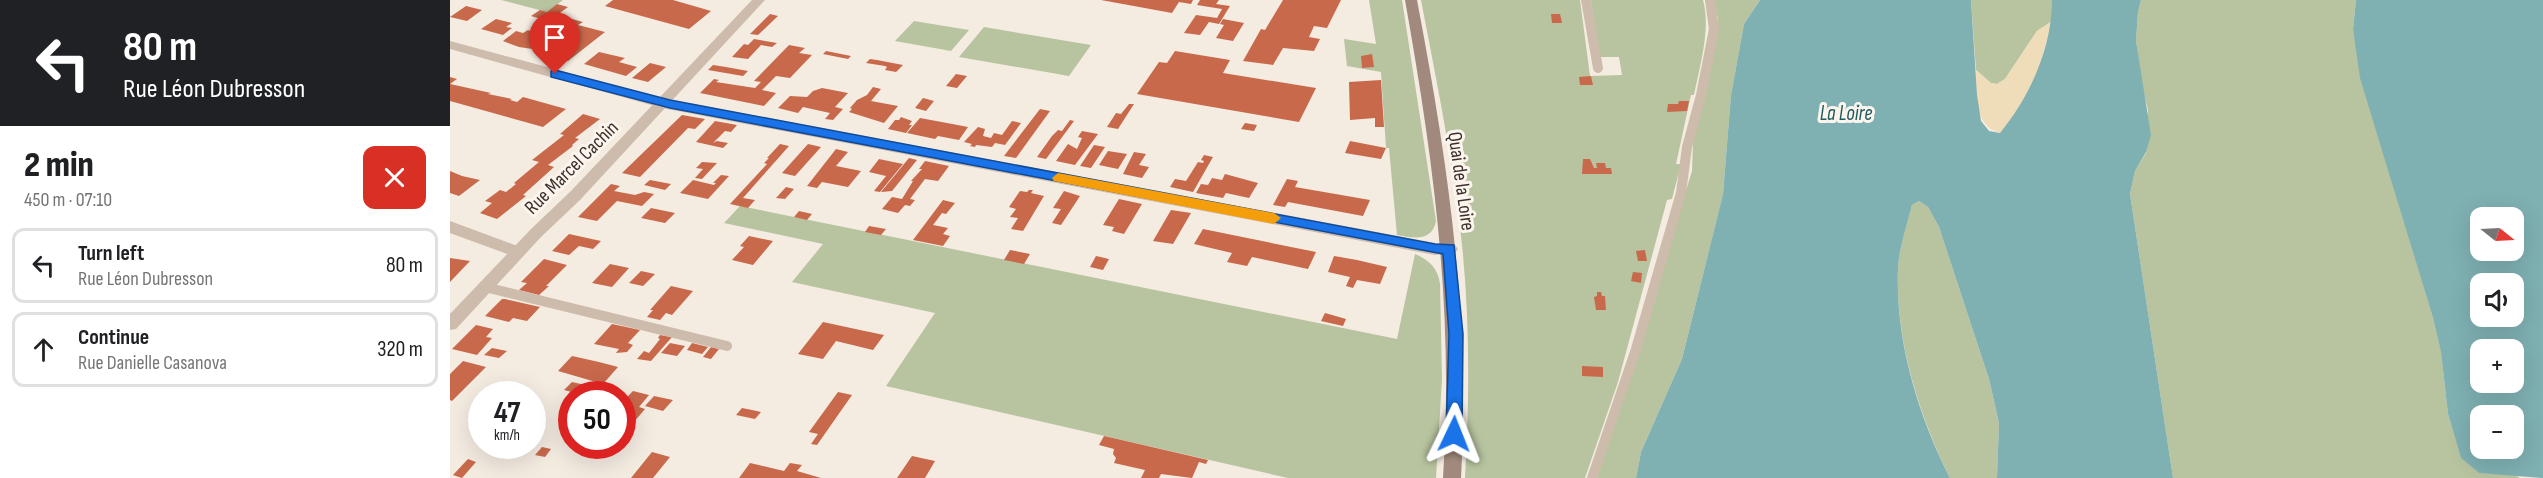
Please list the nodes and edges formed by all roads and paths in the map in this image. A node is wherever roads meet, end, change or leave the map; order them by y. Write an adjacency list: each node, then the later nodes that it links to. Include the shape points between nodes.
1 (749, 0): 8 (street, Rue Marcel Cachin)
2 (759, 0): 8 (street, Rue Marcel Cachin)
3 (1411, 0): 10 (main road, Quai de la Loire, via 1440,160)
4 (1586, 0): 7 (lane)
5 (1710, 0): 16 (lane, via 1714,29 1687,147 1681,193 1636,349)
6 (450, 45): 8 (street)
7 (1598, 68)
8 (657, 101): 10 (street); 11 (street, Rue Marcel Cachin, via 575,196)
9 (450, 227): 11 (street)
10 (1450, 249): 15 (main road, Quai de la Loire, via 1456,334)
11 (518, 252): 12 (street, Rue Marcel Cachin)
12 (485, 287): 13 (street, Rue Marcel Cachin); 14 (lane)
13 (450, 324)
14 (727, 346)
15 (1452, 478)
16 (1592, 478)

